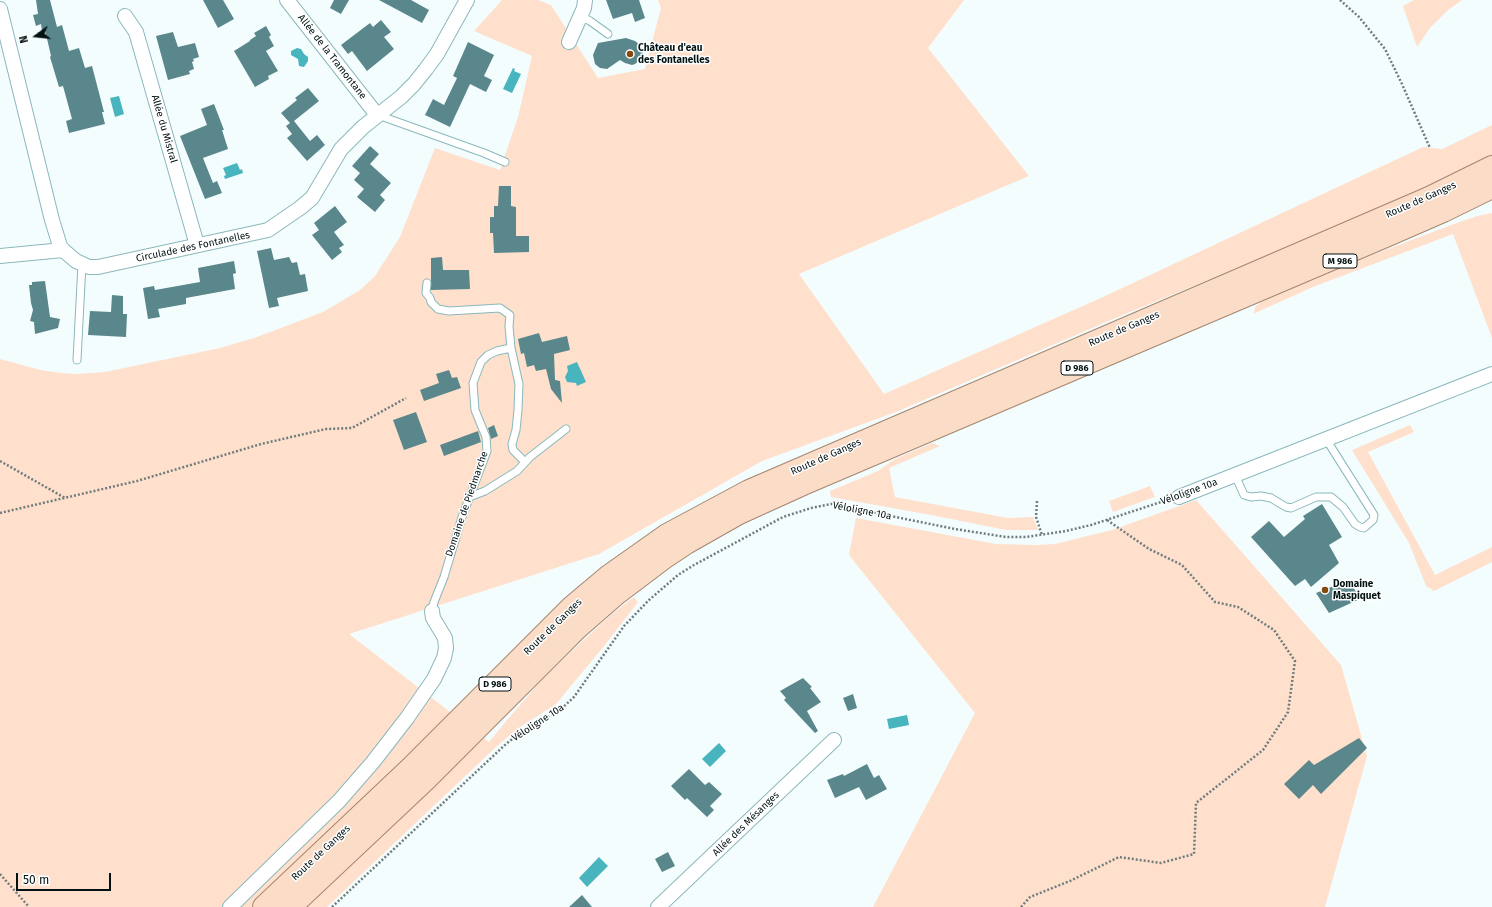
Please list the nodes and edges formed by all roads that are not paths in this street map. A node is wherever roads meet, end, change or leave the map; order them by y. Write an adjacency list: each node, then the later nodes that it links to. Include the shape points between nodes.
1 (287, 0): 9 (street, Allée de la Tramontane)
2 (467, 0): 9 (street, Circulade des Fontanelles, via 426,69 401,97)
3 (585, 0): 6 (street)
4 (0, 9): 15 (street, via 52,220)
5 (125, 16): 14 (street, Allée du Mistral, via 136,32)
6 (580, 16): 7 (lane); 8 (street)
7 (608, 34)
8 (569, 42)
9 (377, 115): 10 (lane); 14 (street, Circulade des Fontanelles, via 341,149 312,198 300,208 268,230)
10 (505, 162)
11 (1492, 167): 32 (main road, Route de Ganges / D 986, via 1422,201 749,491 667,535 609,576 571,608 411,768)
12 (1492, 187): 19 (main road, Route de Ganges / D 986, via 1394,232)
13 (1492, 205): 19 (main road, M 986)
14 (197, 245): 17 (street, Circulade des Fontanelles, via 98,267)
15 (62, 250): 16 (street); 17 (street, Circulade des Fontanelles)
16 (0, 256)
17 (82, 264): 21 (lane)
18 (427, 283): 20 (lane, via 426,292 438,309 449,311 500,308 510,315)
19 (1188, 319): 33 (main road, Route de Ganges / D 986, via 739,513 680,547 616,594 577,628 426,779)
20 (511, 348): 25 (lane, via 519,384 516,430 512,444 513,450); 27 (lane, Domaine de Piedmarche, via 488,355 481,362 473,383 475,410 486,436 487,451)
21 (77, 360)
22 (1492, 374): 24 (street, Véloligne 10a)
23 (566, 428): 25 (lane)
24 (1326, 439): 26 (street, Véloligne 10a); 26 (lane, via 1374,515 1373,520 1364,528 1355,524 1343,507 1331,497 1316,497 1290,508 1271,498 1244,495)
25 (525, 462): 27 (lane, via 517,471 485,491)
26 (1235, 474): 28 (street, Véloligne 10a)
27 (469, 497): 29 (lane, Domaine de Piedmarche)
28 (1179, 497)
29 (432, 611): 31 (street, via 433,618 445,638 446,648 434,679 407,718 339,802)
30 (834, 740): 34 (street, Allée des Mésanges)
31 (230, 907)
32 (264, 907)
33 (290, 907)
34 (658, 907)

